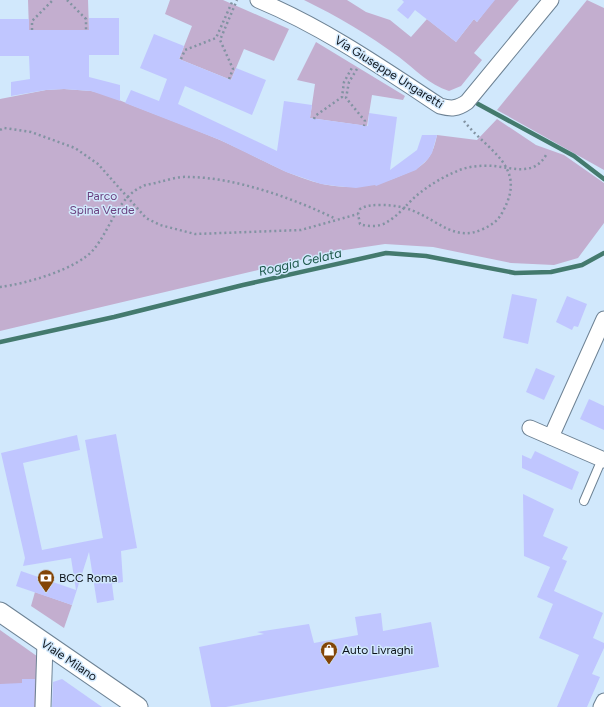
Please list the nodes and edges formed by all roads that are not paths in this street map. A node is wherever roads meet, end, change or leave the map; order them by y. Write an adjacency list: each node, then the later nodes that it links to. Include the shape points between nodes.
1 (258, 0): 2 (street, Via Giuseppe Ungaretti, via 316,28 440,106 450,109 467,102)
2 (551, 0)
3 (604, 319): 5 (street)
4 (530, 428): 5 (street)
5 (551, 437): 6 (street)
6 (603, 460): 7 (lane)
7 (584, 501)
8 (0, 612): 9 (street, Viale Milano)
9 (45, 644): 11 (street); 12 (street, Viale Milano)
10 (604, 701): 13 (street)
11 (43, 707)
12 (138, 707)
13 (602, 707)

